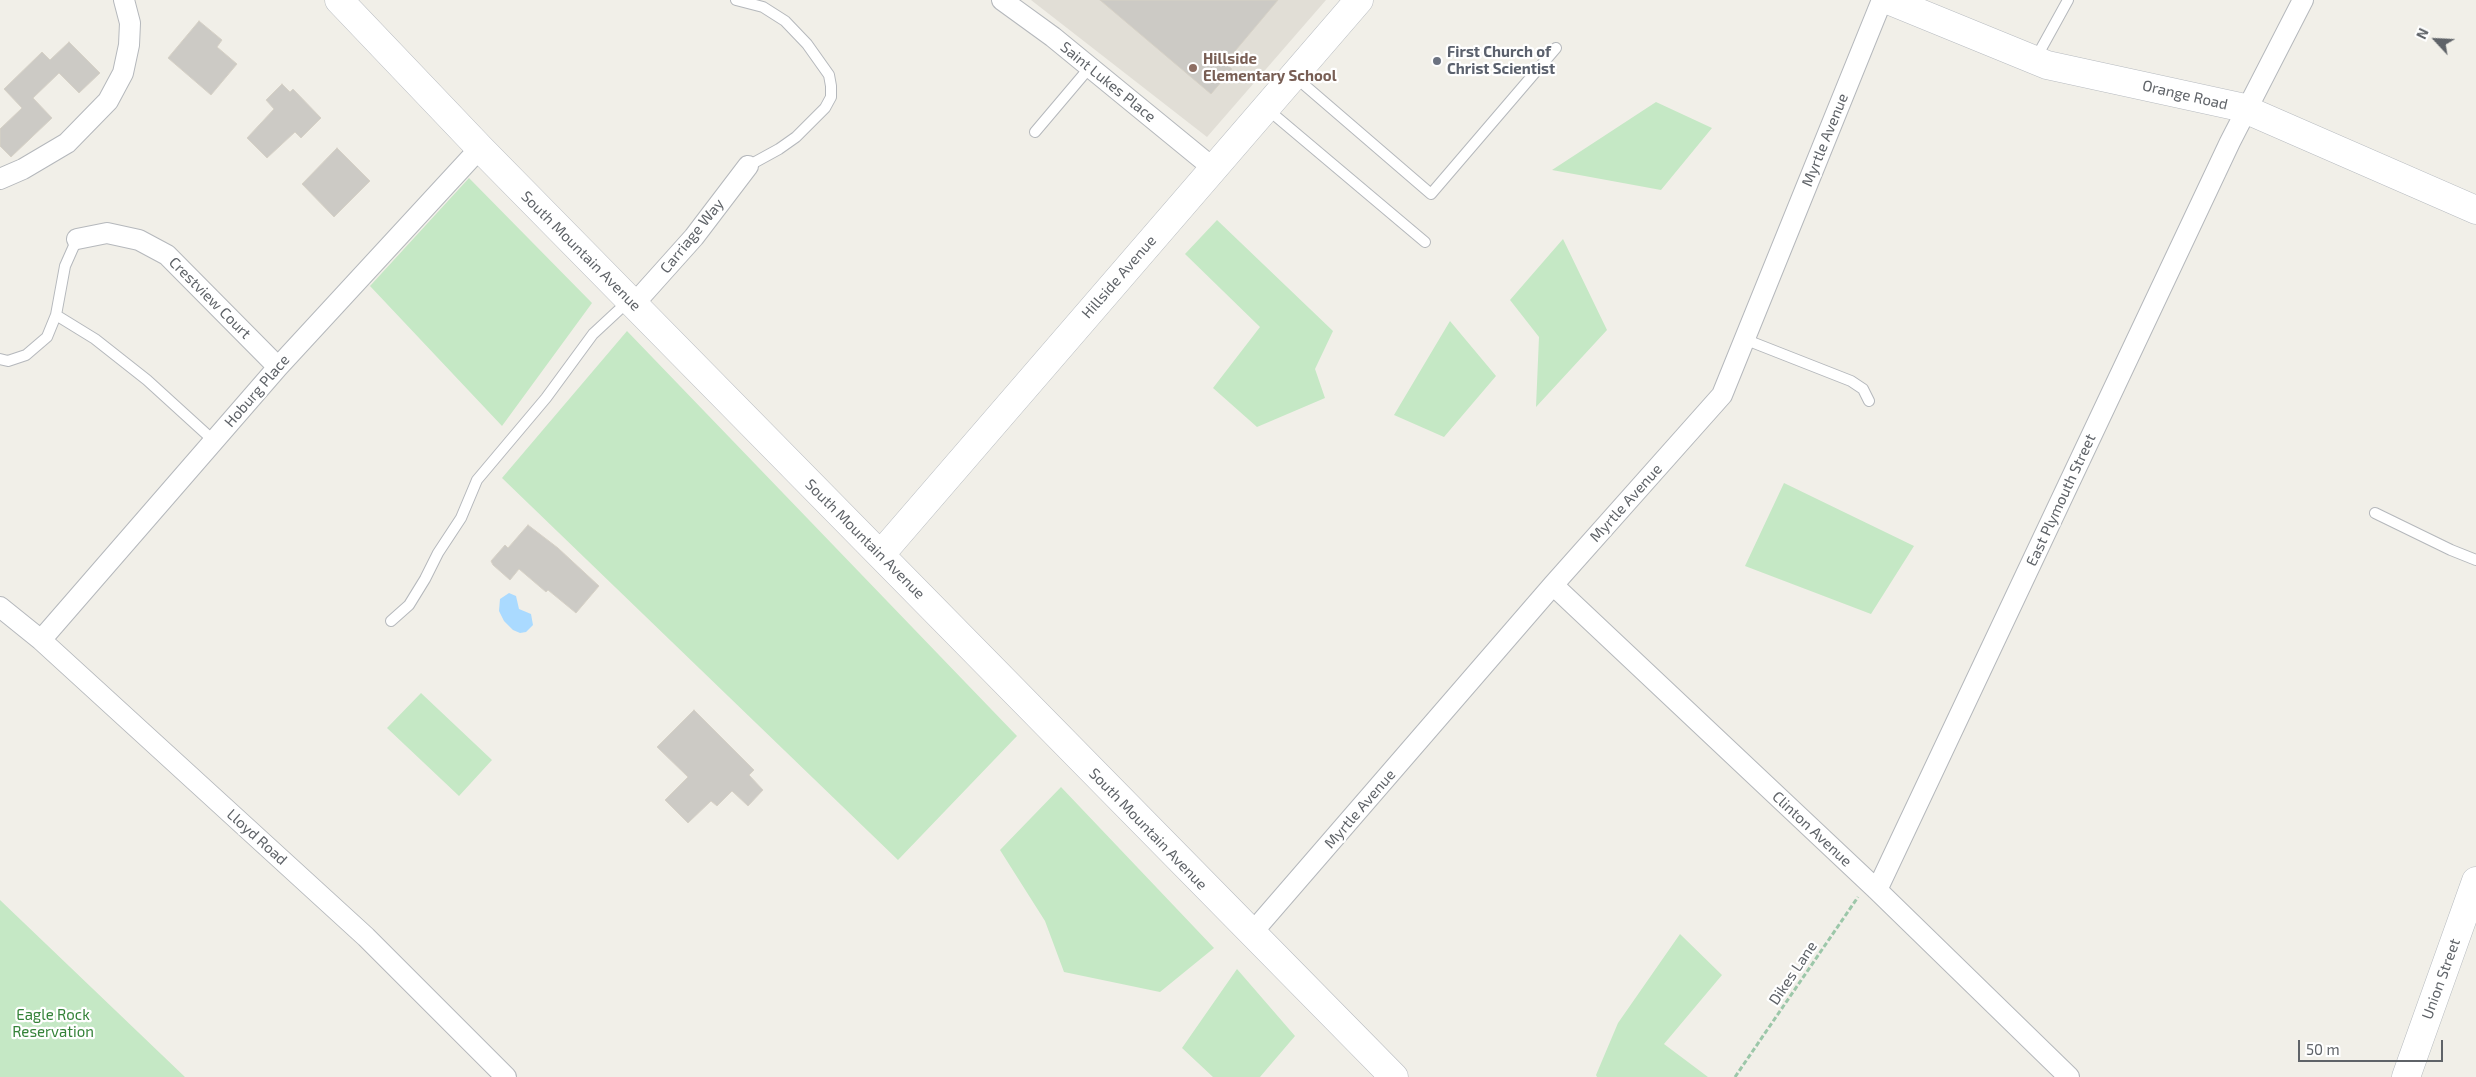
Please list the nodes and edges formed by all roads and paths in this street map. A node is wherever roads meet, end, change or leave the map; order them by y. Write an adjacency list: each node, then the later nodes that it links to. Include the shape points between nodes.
1 (124, 0): 20 (street, via 130,23 129,45 123,73 108,101 67,143 24,169)
2 (339, 0): 17 (street, South Mountain Avenue)
3 (736, 0): 18 (lane, via 763,7 785,21 807,44 832,86 825,108 796,137 780,150)
4 (1002, 0): 12 (street, Saint Lukes Place)
5 (1359, 0): 13 (street, Hillside Avenue)
6 (1882, 0): 26 (street, Myrtle Avenue)
7 (1888, 0): 11 (street, Orange Road)
8 (2068, 0): 11 (lane)
9 (2303, 0): 15 (street, East Plymouth Street)
10 (1556, 48): 13 (lane, via 1431,194)
11 (2035, 60): 15 (street, Orange Road)
12 (1090, 67): 16 (lane); 19 (street, Saint Lukes Place)
13 (1294, 75): 14 (street, Hillside Avenue)
14 (1265, 108): 19 (street, Hillside Avenue); 23 (lane)
15 (2246, 110): 21 (street, Orange Road); 39 (street, East Plymouth Street)
16 (1035, 132)
17 (480, 148): 24 (street, South Mountain Avenue); 28 (street, Hoburg Place)
18 (748, 166): 24 (street, Carriage Way, via 694,237)
19 (1213, 168): 32 (street, Hillside Avenue)
20 (0, 179)
21 (2476, 210)
22 (77, 239): 25 (lane, via 65,266); 28 (street, Crestview Court, via 107,233 139,240 167,255)
23 (1425, 242)
24 (634, 304): 32 (street, South Mountain Avenue); 36 (lane, via 621,308 593,334 546,398 477,480 461,518 438,553 426,579 409,605)
25 (56, 315): 27 (lane, via 47,337 26,355 8,361); 30 (lane, via 94,339 147,380)
26 (1744, 340): 29 (lane, via 1851,381 1864,389); 34 (street, Myrtle Avenue, via 1722,395)
27 (0, 359)
28 (278, 367): 30 (street, Hoburg Place)
29 (1869, 401)
30 (214, 441): 37 (street, Hoburg Place)
31 (2375, 513): 33 (lane)
32 (881, 554): 40 (street, South Mountain Avenue)
33 (2476, 560)
34 (1552, 585): 39 (street, Clinton Avenue); 40 (street, Myrtle Avenue)
35 (0, 607): 37 (street, Lloyd Road)
36 (391, 621)
37 (41, 640): 41 (street, Lloyd Road, via 366,936)
38 (2476, 882): 45 (street, Union Street)
39 (1873, 886): 43 (path, Dikes Lane); 44 (street, Clinton Avenue)
40 (1251, 934): 42 (street, South Mountain Avenue)
41 (506, 1077)
42 (1394, 1077)
43 (1736, 1077)
44 (2069, 1077)
45 (2406, 1077)

